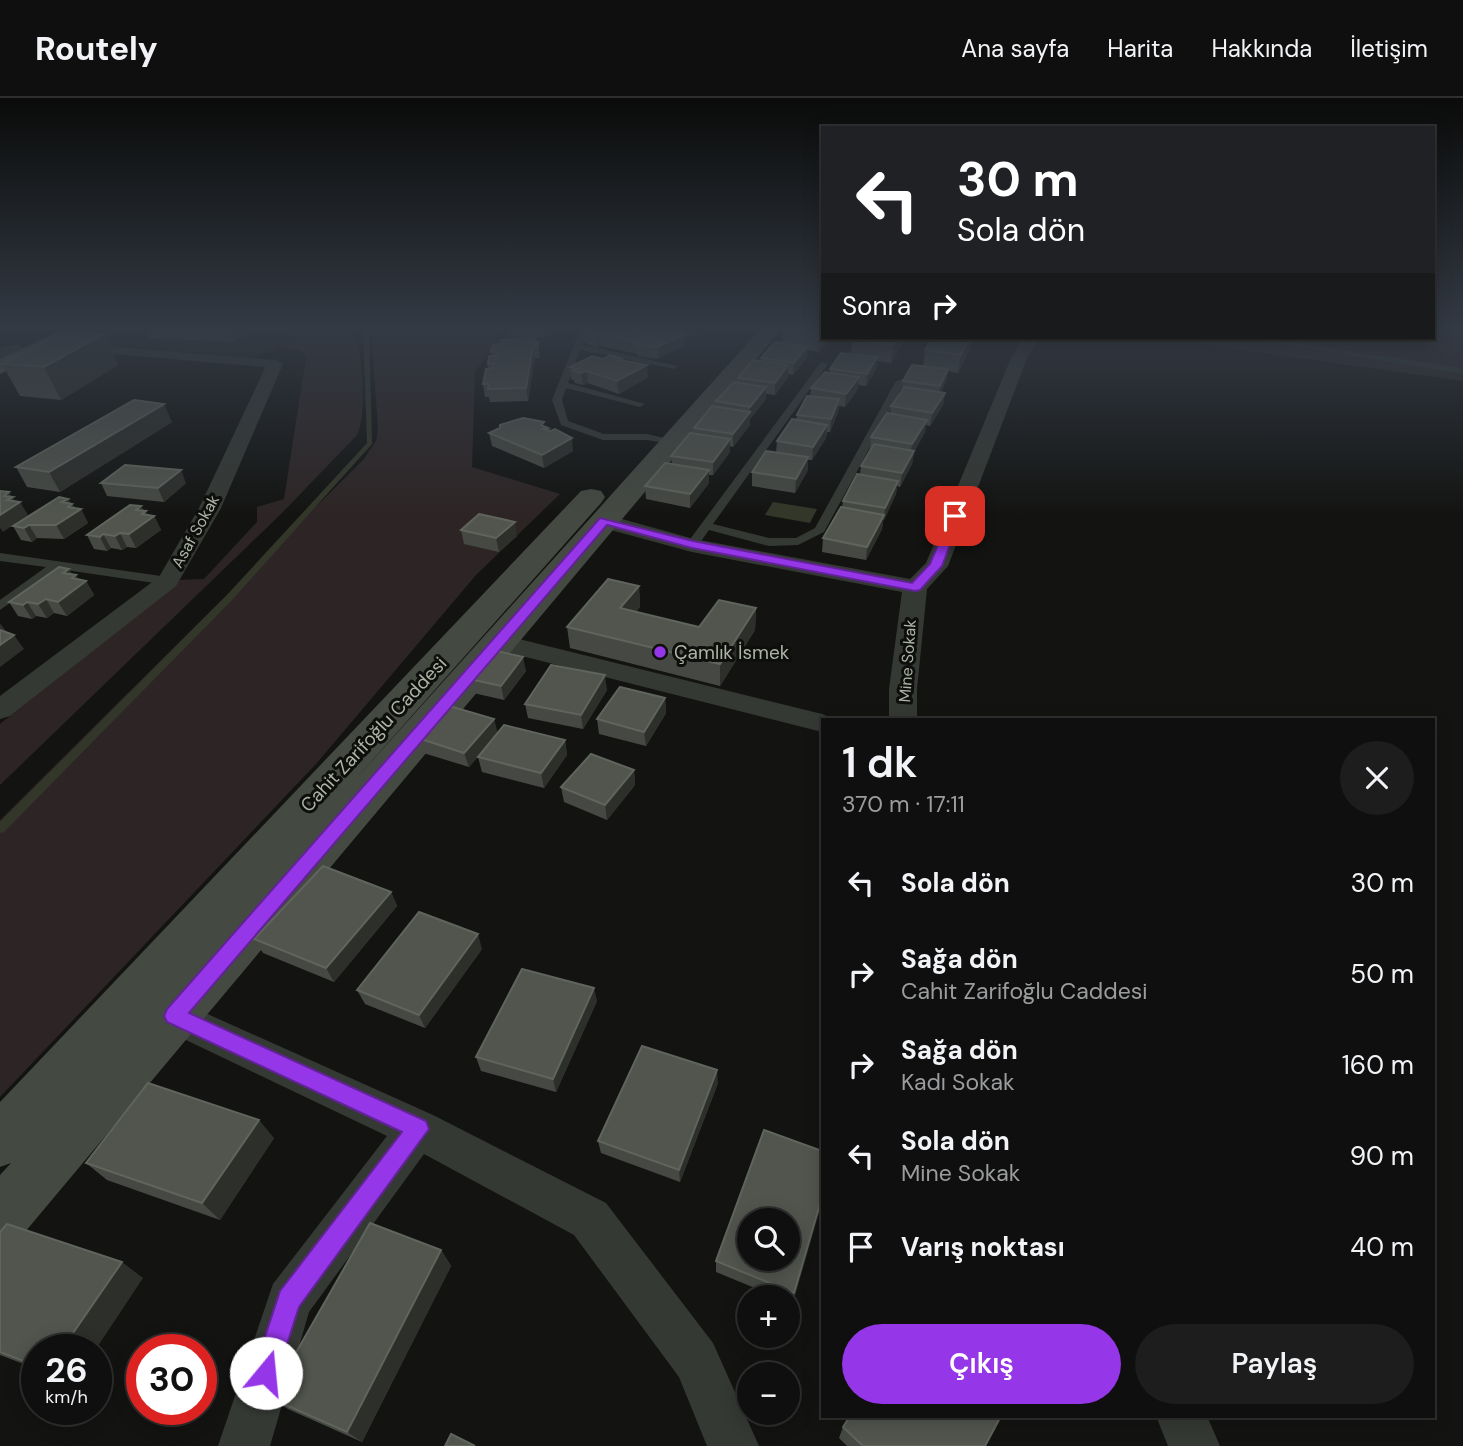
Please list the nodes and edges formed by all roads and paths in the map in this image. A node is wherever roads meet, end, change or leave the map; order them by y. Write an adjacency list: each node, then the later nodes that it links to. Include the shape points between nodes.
1 (263, 390): 15 (street, Asaf Sokak, via 210,508)
2 (561, 390): 9 (lane, via 557,400 564,423 603,437)
3 (575, 390): 9 (lane)
4 (688, 390): 9 (main road, Cahit Zarifoğlu Caddesi)
5 (698, 390): 9 (main road, Cahit Zarifoğlu Caddesi)
6 (805, 390): 11 (lane)
7 (896, 390): 11 (lane, via 820,530 798,541 769,542)
8 (1005, 390): 16 (street, via 936,566)
9 (653, 428): 10 (main road, Cahit Zarifoğlu Caddesi); 24 (main road, Cahit Zarifoğlu Caddesi)
10 (604, 521): 12 (street); 18 (main road, Cahit Zarifoğlu Caddesi)
11 (706, 526): 12 (lane)
12 (692, 545): 16 (street)
13 (0, 557): 14 (lane)
14 (57, 565): 15 (lane); 17 (lane)
15 (168, 581): 19 (street, Asaf Sokak)
16 (915, 587): 20 (street, Mine Sokak)
17 (0, 606)
18 (499, 642): 21 (street); 22 (main road, Cahit Zarifoğlu Caddesi)
19 (0, 710)
20 (903, 718)
21 (821, 723)
22 (174, 1016): 23 (street); 25 (main road, Cahit Zarifoğlu Caddesi)
23 (418, 1129): 27 (street, via 289,1300); 28 (street, via 590,1219 696,1360)
24 (0, 1141)
25 (0, 1218)
26 (1182, 1418): 29 (street)
27 (244, 1446)
28 (733, 1446)
29 (1194, 1446)

